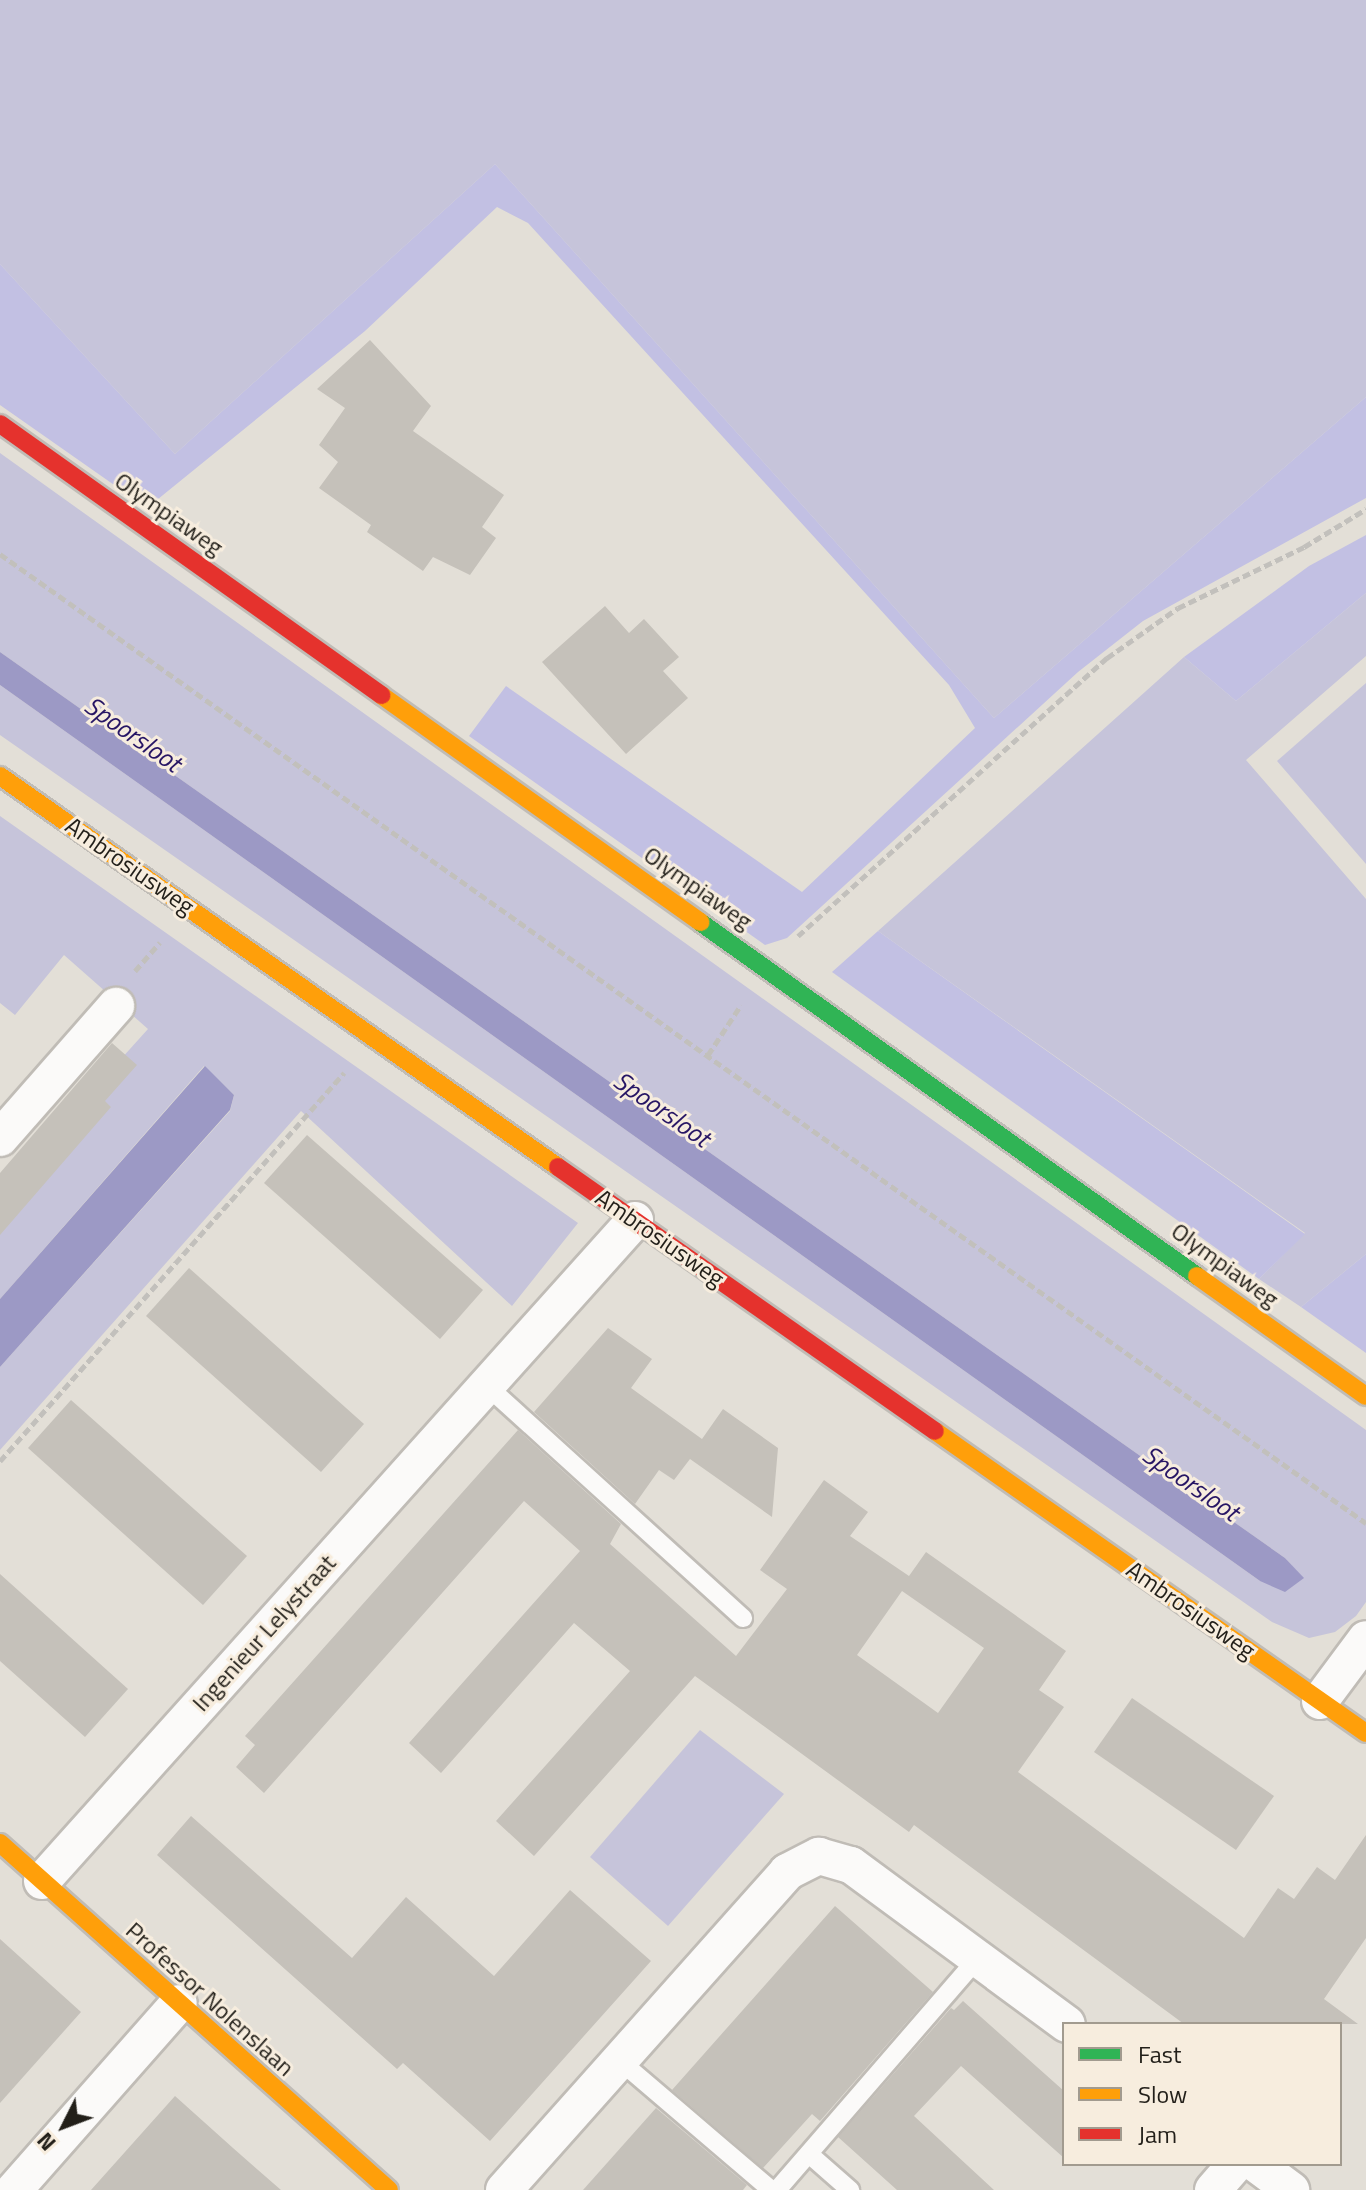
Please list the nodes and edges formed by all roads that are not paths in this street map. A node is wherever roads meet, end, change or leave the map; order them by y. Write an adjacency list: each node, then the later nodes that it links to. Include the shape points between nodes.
1 (0, 424): 7 (street, Olympiaweg)
2 (0, 776): 5 (street, Ambrosiusweg)
3 (116, 1006): 4 (street)
4 (0, 1138)
5 (635, 1220): 6 (street, Ingenieur Lelystraat); 10 (street, Ambrosiusweg)
6 (486, 1385): 8 (lane); 13 (street, Ingenieur Lelystraat)
7 (1366, 1396)
8 (743, 1618)
9 (1366, 1639): 10 (street)
10 (1320, 1701): 11 (street, Ambrosiusweg)
11 (1366, 1733)
12 (0, 1843): 13 (street, Professor Nolenslaan)
13 (42, 1881): 15 (street, Professor Nolenslaan)
14 (978, 1958): 16 (street); 17 (street, via 851,1865 819,1856 787,1872); 18 (lane)
15 (179, 2003): 21 (street); 22 (street, Professor Nolenslaan)
16 (1064, 2022)
17 (619, 2060): 23 (street); 24 (lane)
18 (809, 2154): 25 (lane); 26 (lane)
19 (1234, 2166): 27 (street)
20 (1259, 2166): 28 (street)
21 (14, 2190)
22 (389, 2190)
23 (504, 2190)
24 (771, 2190)
25 (777, 2190)
26 (850, 2190)
27 (1213, 2190)
28 (1291, 2190)

